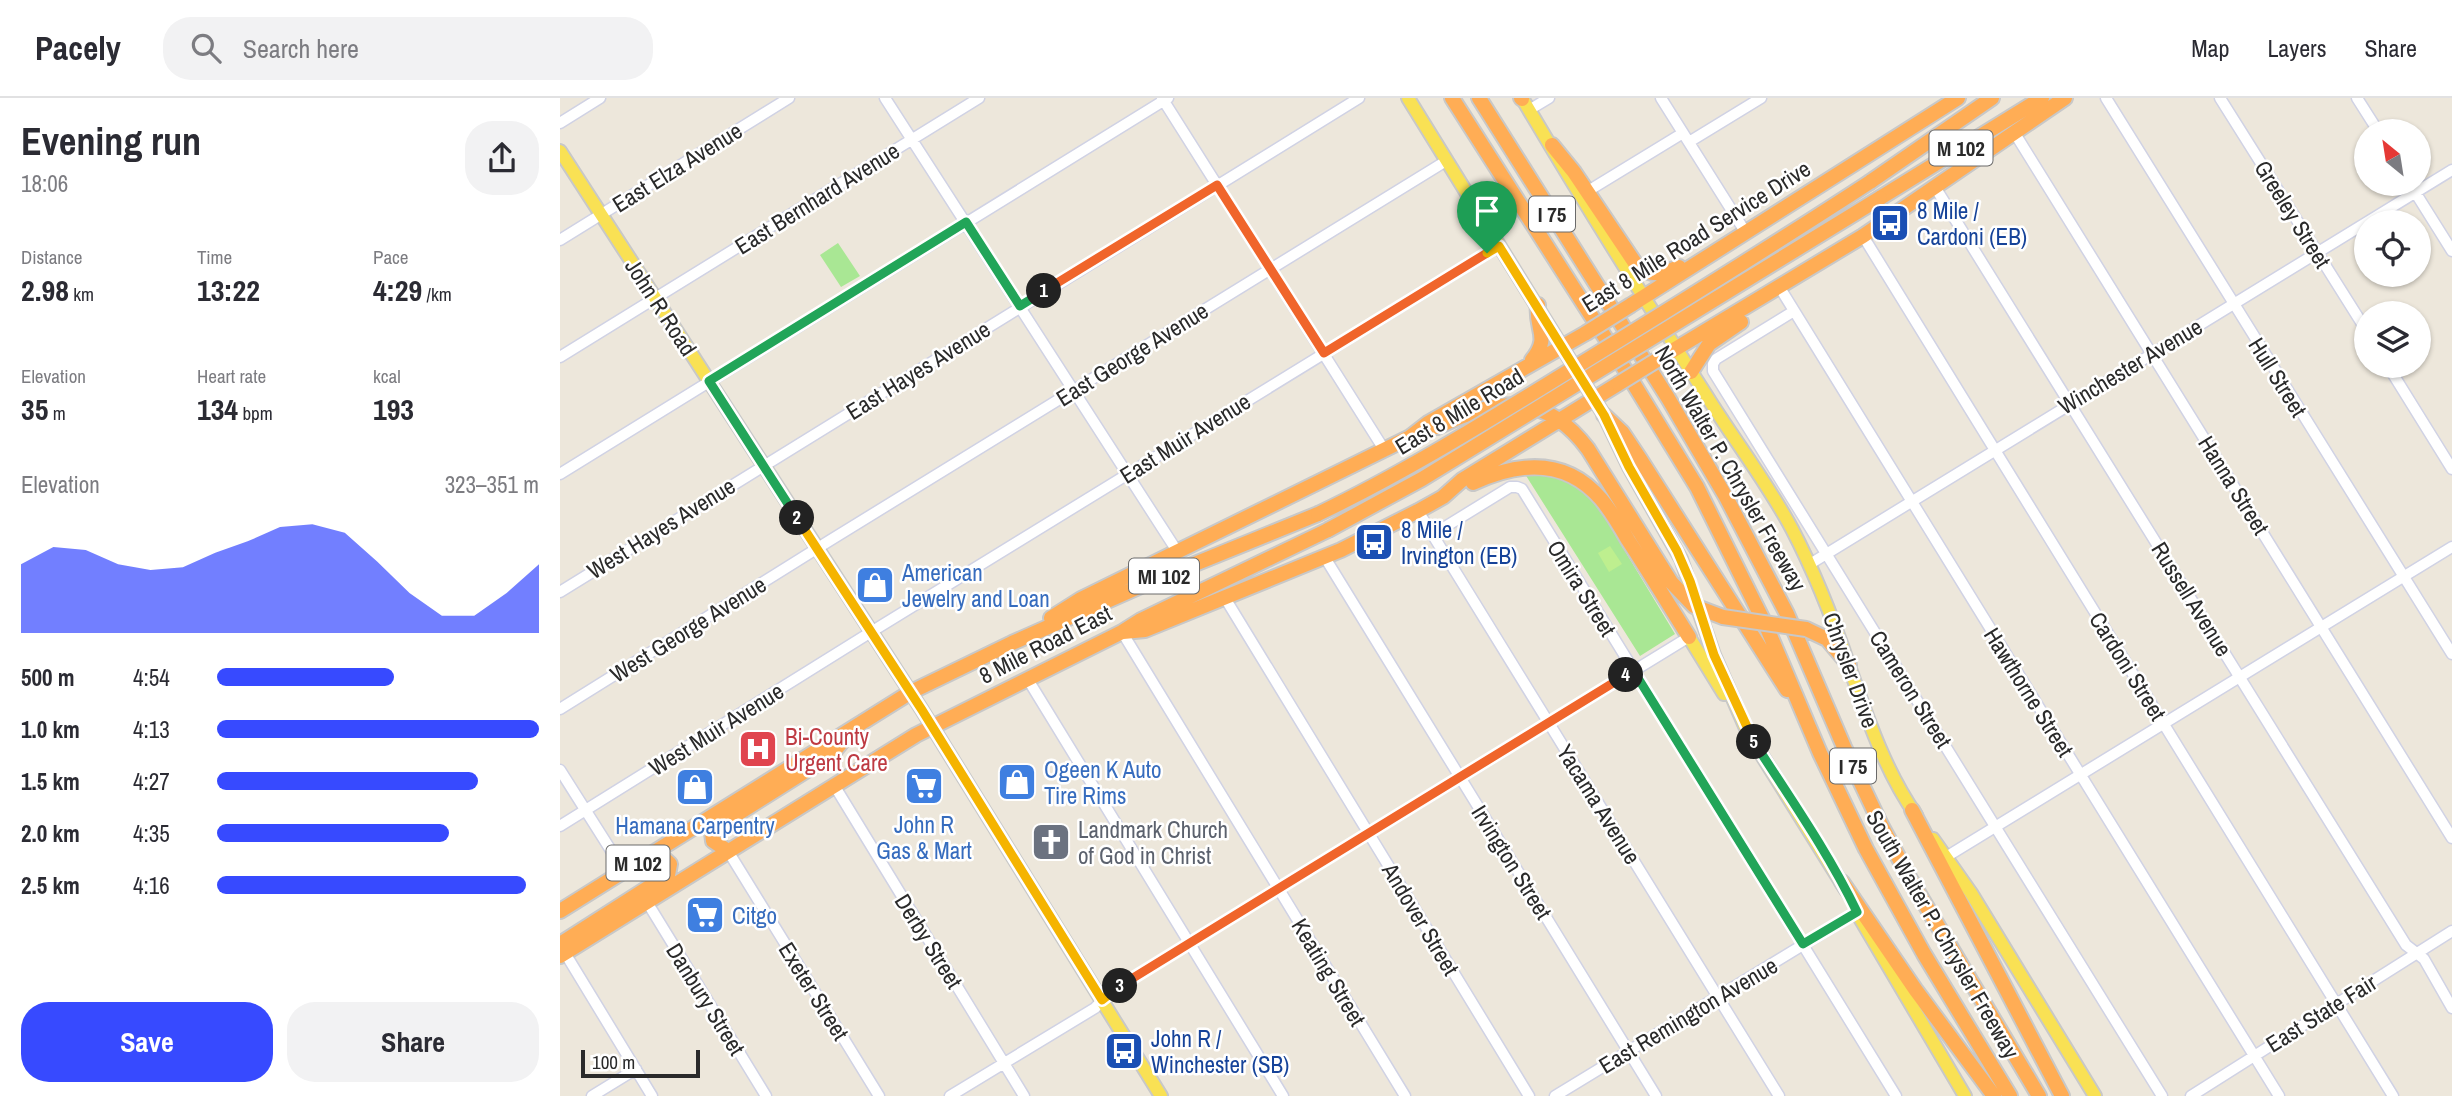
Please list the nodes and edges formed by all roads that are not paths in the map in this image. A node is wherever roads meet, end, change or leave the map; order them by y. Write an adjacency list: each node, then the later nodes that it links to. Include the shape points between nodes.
1 (600, 98): 22 (street)
2 (789, 98): 37 (street, East Elza Avenue)
3 (885, 98): 25 (street)
4 (979, 98): 25 (street, East Bernhard Avenue)
5 (1359, 98): 32 (street, East Hayes Avenue)
6 (1408, 98): 29 (main road)
7 (1452, 98): 105 (highway, South Walter P. Chrysler Freeway / I 75, via 1697,487 1768,628)
8 (1479, 98): 55 (highway, North Walter P. Chrysler Freeway / I 75)
9 (1549, 98): 20 (street)
10 (1661, 98): 24 (street)
11 (1761, 98): 26 (street)
12 (1958, 98): 39 (highway, East 8 Mile Road Service Drive)
13 (1992, 98): 80 (highway, East 8 Mile Road / M 102, bridge, via 1744,263 1459,439)
14 (2042, 98): 81 (highway, East 8 Mile Road / M 102, bridge, via 1433,472)
15 (2064, 98): 23 (highway)
16 (2106, 98): 50 (street, Hull Street)
17 (2220, 98): 44 (street, Greeley Street)
18 (2357, 98): 21 (street)
19 (1165, 99): 32 (street); 38 (street)
20 (1523, 101): 27 (main road)
21 (2370, 119)
22 (560, 122)
23 (2014, 132): 33 (highway); 59 (street, Hanna Street)
24 (1683, 133): 26 (street); 36 (street)
25 (912, 140): 38 (street); 48 (street, East Bernhard Avenue)
26 (1689, 142): 39 (street)
27 (1552, 145): 36 (highway)
28 (560, 151): 37 (main road, John R Road)
29 (1446, 161): 42 (main road); 46 (street, East George Avenue)
30 (2452, 170): 31 (street, Winchester Avenue)
31 (2431, 180)
32 (1217, 185): 46 (street); 51 (street, East Hayes Avenue)
33 (1935, 187): 40 (highway); 67 (street, Russell Avenue)
34 (2401, 196): 44 (street, Winchester Avenue)
35 (2418, 196): 45 (street)
36 (1587, 198): 43 (highway, via 1645,272 1663,274); 49 (main road, Chrysler Drive)
37 (601, 214): 41 (street, East Elza Avenue); 48 (main road, John R Road)
38 (966, 222): 51 (street); 64 (street)
39 (1746, 233): 43 (highway, East 8 Mile Road Service Drive)
40 (1863, 236): 47 (highway); 71 (street, Cardoni Street)
41 (560, 240)
42 (1499, 246): 52 (main road); 58 (street, East Muir Avenue)
43 (1722, 249): 49 (highway, East 8 Mile Road Service Drive)
44 (2317, 251): 50 (street, Winchester Avenue); 54 (street, Greeley Street)
45 (2452, 251)
46 (1271, 269): 58 (street); 65 (street, East George Avenue)
47 (1780, 288): 53 (street, Hawthorne Street); 57 (highway); 62 (highway, via 1770,301 1709,344)
48 (655, 298): 60 (street, East Bernhard Avenue); 64 (main road, John R Road)
49 (1637, 301): 55 (highway, East 8 Mile Road Service Drive, bridge); 57 (main road, Chrysler Drive)
50 (2232, 304): 59 (street, Winchester Avenue); 89 (street, Hull Street)
51 (1020, 306): 65 (street); 73 (street, East Hayes Avenue)
52 (1538, 306): 56 (main road); 61 (highway, via 1542,344)
53 (1794, 311): 78 (street, Hawthorne Street); 86 (street, Cameron Street, via 1716,359 1713,368)
54 (2354, 311)
55 (1614, 316): 56 (highway, East 8 Mile Road Service Drive, bridge); 160 (highway, North Walter P. Chrysler Freeway / I 75, via 1732,508 1787,614 1881,825)
56 (1563, 345): 61 (highway, East 8 Mile Road Service Drive); 66 (main road)
57 (1677, 349): 62 (main road, Chrysler Drive); 66 (highway, bridge)
58 (1324, 353): 72 (street); 75 (street, East Muir Avenue)
59 (2152, 353): 67 (street, Winchester Avenue); 93 (street, Hanna Street)
60 (560, 357)
61 (1529, 364): 70 (highway, East 8 Mile Road Service Drive)
62 (1691, 372): 88 (main road, Chrysler Drive, via 1790,525)
63 (2395, 378): 74 (street)
64 (709, 381): 73 (main road, John R Road); 76 (street)
65 (1074, 390): 75 (street); 84 (street, East George Avenue)
66 (1595, 399): 68 (main road); 69 (highway)
67 (2070, 403): 71 (street, Winchester Avenue); 101 (street, Russell Avenue)
68 (1604, 415): 92 (main road, via 1677,551); 105 (highway, via 1640,458)
69 (1559, 421): 70 (highway, via 1526,407 1495,405); 77 (highway); 92 (highway, via 1588,449 1671,582)
70 (1410, 437): 72 (highway, East 8 Mile Road Service Drive)
71 (1994, 449): 78 (street, Winchester Avenue); 107 (street, Cardoni Street)
72 (1385, 451): 85 (highway, East 8 Mile Road Service Drive)
73 (763, 465): 84 (main road, John R Road); 90 (street, West Hayes Avenue)
74 (2452, 469)
75 (1128, 473): 85 (street); 94 (street, East Muir Avenue)
76 (560, 474)
77 (1439, 499): 79 (highway); 96 (highway, via 1489,475 1521,467 1551,469 1573,477 1607,507)
78 (1911, 500): 86 (street, Winchester Avenue); 112 (street, Hawthorne Street)
79 (1418, 511): 82 (street, Yacama Avenue); 87 (highway)
80 (1318, 513): 97 (highway, East 8 Mile Road / MI 102)
81 (1328, 530): 95 (highway, 8 Mile Road East / MI 102)
82 (1432, 535): 100 (street, Omira Street, via 1510,487 1519,488); 106 (street, Yacama Avenue)
83 (2452, 547): 89 (street)
84 (817, 548): 94 (main road, John R Road); 104 (street, West George Avenue)
85 (1177, 551): 97 (highway, East 8 Mile Road Service Drive, via 1081,599)
86 (1826, 553): 88 (street, Winchester Avenue); 118 (street, Cameron Street)
87 (1324, 556): 91 (highway); 113 (street, Irvington Street)
88 (1810, 564): 99 (main road, Chrysler Drive)
89 (2404, 576): 93 (street); 98 (street, Hull Street)
90 (560, 592)
91 (1225, 598): 95 (highway, via 1145,631); 119 (street, Andover Street)
92 (1699, 608): 99 (highway, bridge, via 1723,617 1806,629 1827,639); 110 (main road)
93 (2321, 627): 101 (street); 120 (street, Hanna Street)
94 (871, 632): 103 (main road, John R Road); 115 (street, West Muir Avenue)
95 (1122, 632): 102 (highway, 8 Mile Road East / M 102); 126 (street, Keating Street)
96 (1689, 637): 100 (street); 110 (main road)
97 (1012, 643): 103 (highway, East 8 Mile Road / M 102)
98 (2452, 654)
99 (1849, 665): 116 (main road, Chrysler Drive, via 1865,715)
100 (1633, 670): 106 (street); 132 (street, Omira Street)
101 (2239, 677): 107 (street); 134 (street, Russell Avenue, via 2406,945)
102 (1027, 678): 108 (highway, 8 Mile Road East / M 102); 131 (street)
103 (911, 692): 108 (main road, John R Road); 109 (highway, M 102)
104 (560, 709)
105 (1805, 717): 159 (highway, South Walter P. Chrysler Freeway / I 75, via 1888,891)
106 (1549, 723): 113 (street); 135 (street, Yacama Avenue)
107 (2164, 723): 112 (street); 137 (street, Cardoni Street)
108 (933, 726): 114 (highway, M 102); 136 (main road, John R Road)
109 (855, 727): 121 (highway, M 102); 122 (highway, via 831,755 715,828 713,841)
110 (1748, 733): 125 (main road)
111 (560, 770): 115 (street)
112 (2081, 775): 118 (street); 140 (street, Hawthorne Street)
113 (1460, 777): 119 (street); 139 (street, Irvington Street)
114 (834, 785): 122 (highway, M 102); 141 (street, Derby Street)
115 (586, 810): 117 (street, West Muir Avenue); 124 (street)
116 (1912, 810): 123 (main road, Chrysler Drive); 161 (highway)
117 (560, 826)
118 (1997, 826): 123 (street); 163 (street, Cameron Street)
119 (1369, 833): 126 (street); 152 (street, Andover Street)
120 (2452, 838)
121 (656, 851): 124 (highway, M 102); 133 (highway, via 670,864 668,875)
122 (728, 851): 127 (highway, M 102); 146 (street, Exeter Street)
123 (1946, 857): 162 (main road, Chrysler Drive)
124 (624, 871): 128 (highway, M 102)
125 (1842, 882): 129 (main road); 158 (highway)
126 (1278, 888): 131 (street); 151 (street, Keating Street)
127 (647, 902): 133 (highway, M 102); 145 (street, Danbury Street)
128 (562, 911)
129 (1857, 912): 132 (street, East Remington Avenue); 157 (main road)
130 (2452, 931): 134 (street, East State Fair)
131 (1189, 944): 136 (street); 150 (street)
132 (1803, 944): 135 (street, East Remington Avenue); 156 (street, Omira Street)
133 (562, 951): 142 (street)
134 (2416, 954): 137 (street, East State Fair); 138 (street, Russell Avenue, via 2424,959)
135 (1718, 997): 139 (street, East Remington Avenue); 155 (street, Yacama Avenue)
136 (1102, 1000): 141 (street); 149 (main road, John R Road)
137 (2337, 1003): 140 (street, East State Fair); 166 (street, Cardoni Street)
138 (2452, 1008)
139 (1629, 1051): 153 (street, East Remington Avenue); 154 (street, Irvington Street)
140 (2255, 1056): 164 (street, East State Fair); 165 (street, Hawthorne Street)
141 (1004, 1063): 147 (street); 148 (street, Derby Street)
142 (636, 1069): 143 (street); 144 (street)
143 (592, 1096)
144 (652, 1096)
145 (766, 1096)
146 (879, 1096)
147 (950, 1096)
148 (1024, 1096)
149 (1161, 1096)
150 (1283, 1096)
151 (1405, 1096)
152 (1529, 1096)
153 (1555, 1096)
154 (1656, 1096)
155 (1779, 1096)
156 (1896, 1096)
157 (1965, 1096)
158 (1994, 1096)
159 (2010, 1096)
160 (2039, 1096)
161 (2062, 1096)
162 (2095, 1096)
163 (2162, 1096)
164 (2191, 1096)
165 (2279, 1096)
166 (2393, 1096)

